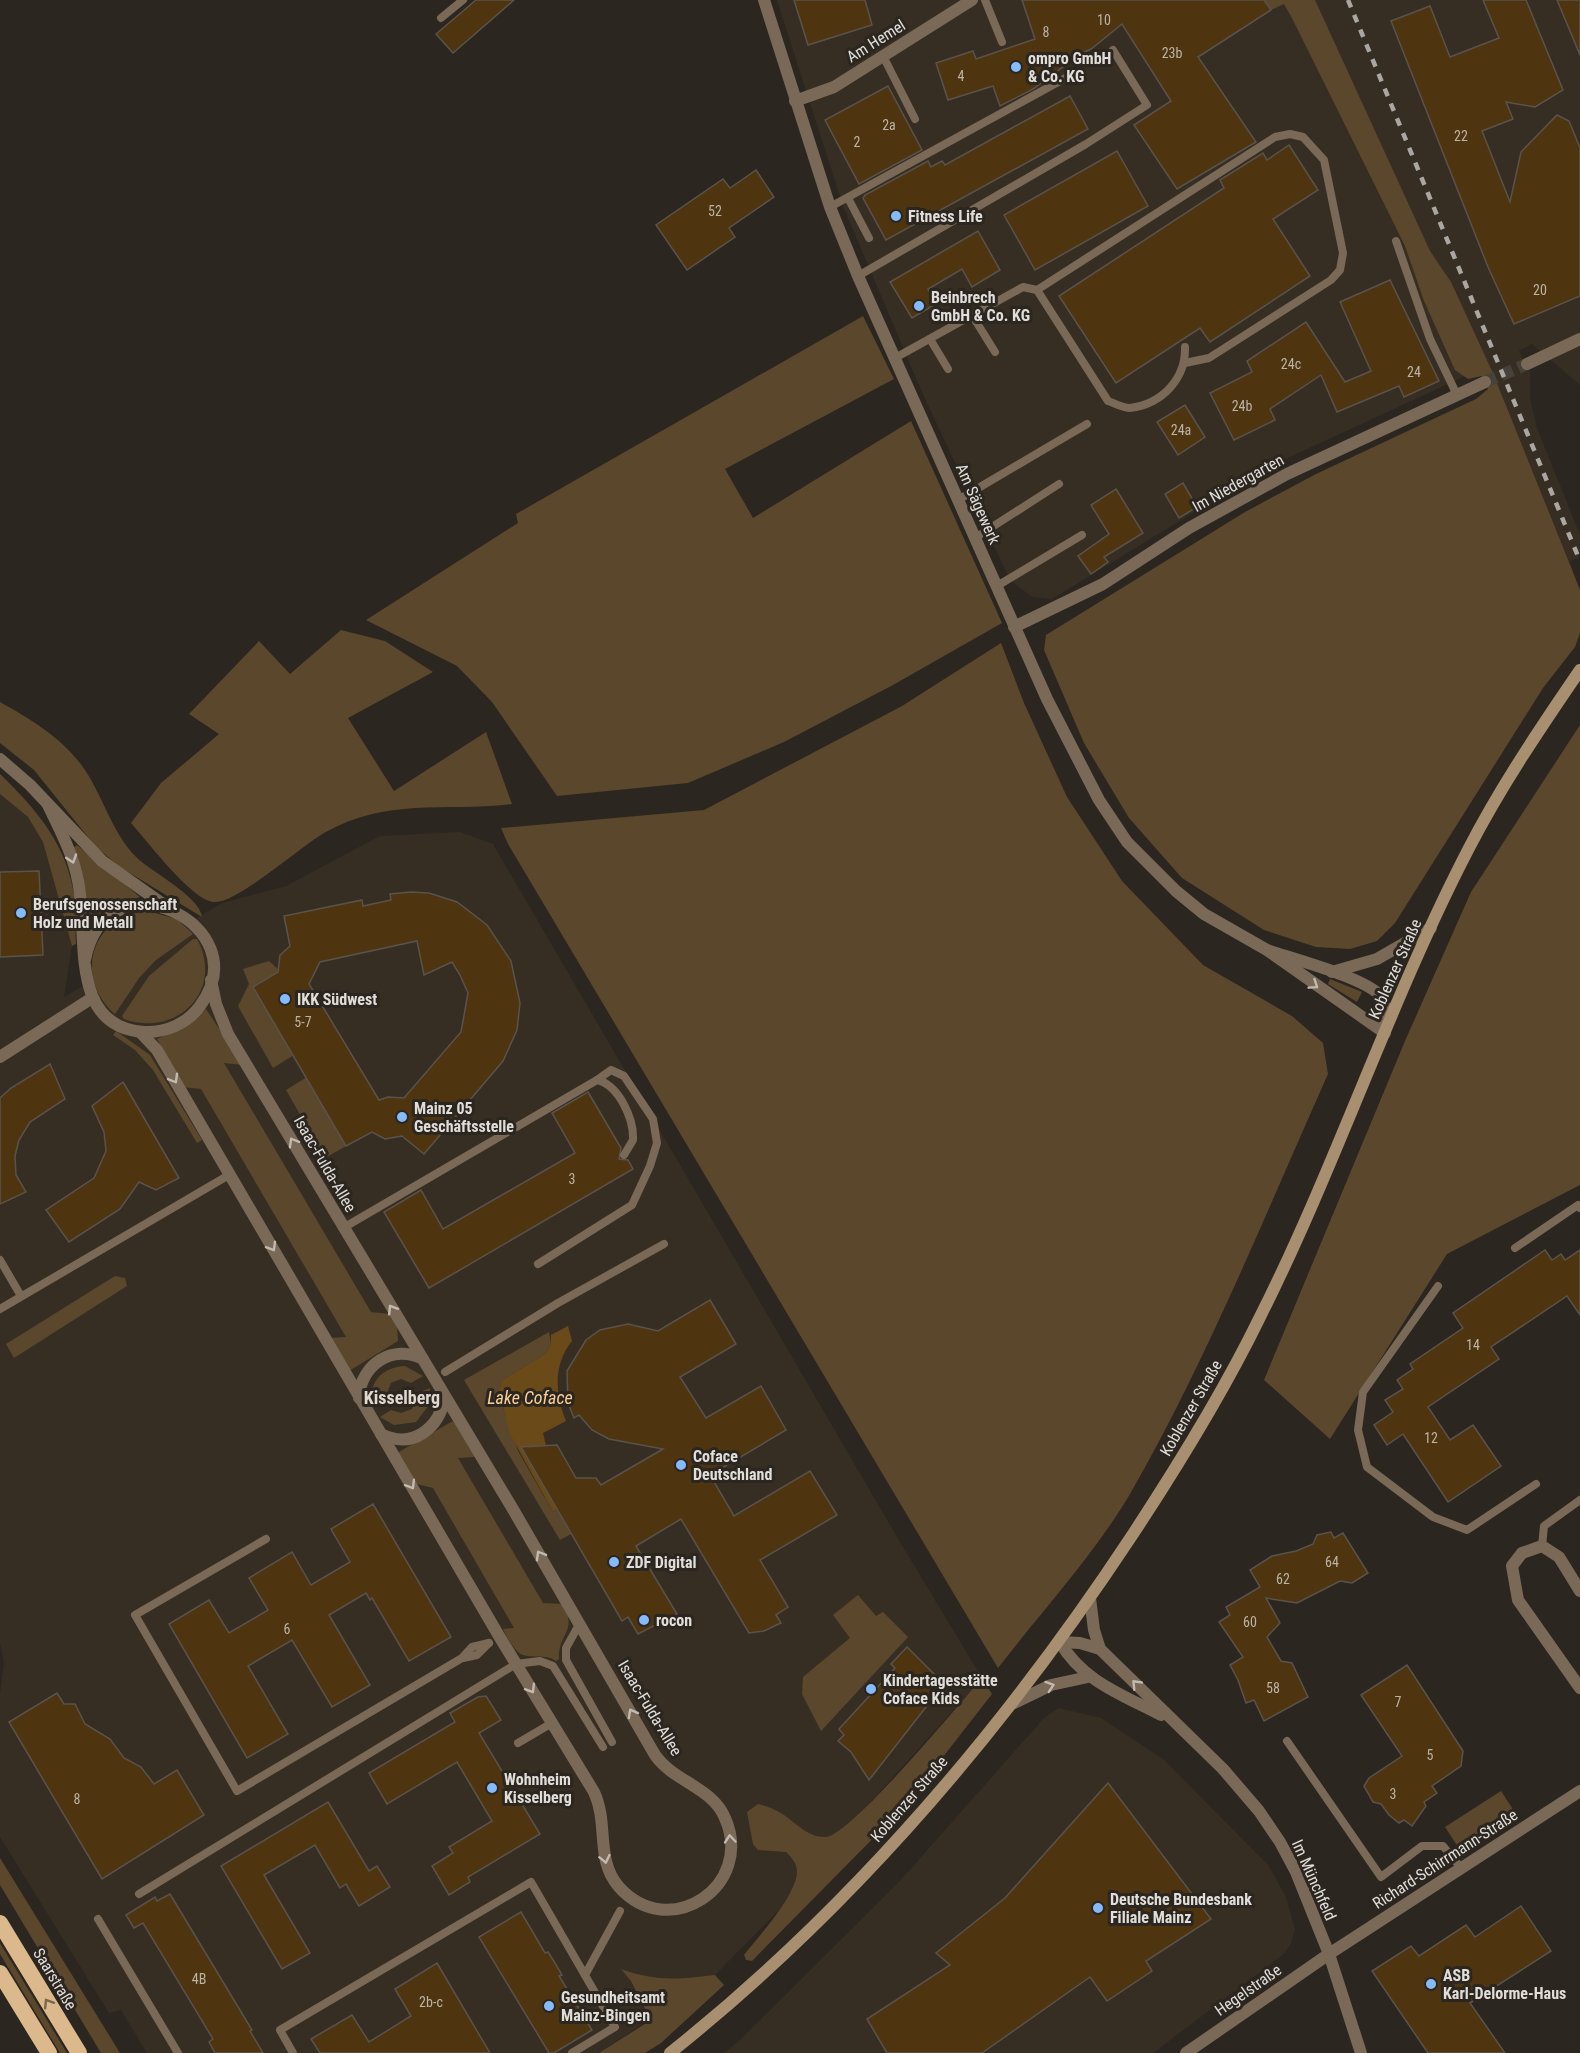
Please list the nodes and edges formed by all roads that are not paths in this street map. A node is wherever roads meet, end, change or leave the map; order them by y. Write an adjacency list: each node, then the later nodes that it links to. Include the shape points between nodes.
1 (462, 0): 5 (lane)
2 (764, 0): 10 (street, Am Sägewerk)
3 (972, 0): 8 (street, Am Hemel)
4 (985, 0): 6 (lane)
5 (441, 18)
6 (1002, 42)
7 (1113, 50): 16 (lane, via 1147,105)
8 (883, 56): 10 (street, Am Hemel, via 834,87); 11 (lane)
9 (1071, 75): 12 (lane)
10 (795, 101): 13 (street, Am Sägewerk)
11 (915, 119)
12 (848, 198): 13 (lane); 14 (lane)
13 (830, 207): 16 (street, Am Sägewerk)
14 (869, 238)
15 (1396, 241): 28 (lane, via 1430,339)
16 (858, 276): 23 (street, Am Sägewerk)
17 (1037, 290): 18 (lane, via 1023,286); 24 (lane, via 1108,401 1128,408 1154,401 1175,384); 24 (lane, via 1275,137 1303,137 1324,160 1341,234 1340,270 1331,280 1209,358)
18 (972, 315): 19 (lane); 22 (lane)
19 (930, 339): 23 (lane); 26 (lane)
20 (1580, 339): 25 (street)
21 (1185, 347): 24 (lane)
22 (995, 352)
23 (895, 358): 31 (street, Am Sägewerk)
24 (1185, 363)
25 (1527, 364)
26 (948, 369)
27 (1485, 382): 28 (street, Im Niedergarten)
28 (1456, 395): 35 (street, Im Niedergarten, via 1287,474 1189,528 1103,584)
29 (1087, 424): 31 (lane)
30 (1059, 484): 33 (lane)
31 (958, 501): 33 (street, Am Sägewerk)
32 (1082, 535): 34 (lane)
33 (975, 538): 34 (street, Am Sägewerk)
34 (997, 586): 35 (street, Am Sägewerk)
35 (1014, 627): 41 (street, Am Sägewerk, via 1076,759 1127,842 1204,914)
36 (1580, 670): 40 (main road, Koblenzer Straße, via 1523,755 1469,848)
37 (0, 759): 38 (street, Isaac-Fulda-Allee)
38 (48, 805): 39 (street, Isaac-Fulda-Allee, via 102,861); 42 (street, Isaac-Fulda-Allee, one-way to 42, via 70,851 78,879)
39 (166, 907): 42 (street, Isaac-Fulda-Allee, via 140,905 110,917 93,936); 44 (street, Isaac-Fulda-Allee, via 190,920 203,935 211,957)
40 (1431, 928): 43 (street, via 1377,959); 47 (main road, Koblenzer Straße)
41 (1267, 950): 43 (street, Am Sägewerk); 47 (street, Am Sägewerk, one-way to 47)
42 (85, 960): 45 (street, Isaac-Fulda-Allee)
43 (1331, 972): 47 (street, Am Sägewerk, via 1377,991 1386,1009)
44 (211, 980): 46 (street, Isaac-Fulda-Allee, via 201,1004 183,1022 165,1030); 53 (street, Isaac-Fulda-Allee, one-way to 44, via 228,1034)
45 (92, 998): 46 (street, Isaac-Fulda-Allee, via 113,1022); 48 (street)
46 (140, 1032): 51 (street, Isaac-Fulda-Allee, one-way to 51, via 157,1050)
47 (1385, 1033): 71 (main road, Koblenzer Straße, via 1261,1316 1200,1431)
48 (0, 1057)
49 (597, 1080): 50 (lane, via 608,1084 628,1114 633,1140); 53 (lane); 57 (lane, via 611,1070 624,1076 652,1119 657,1136 655,1152 636,1202)
50 (624, 1155)
51 (229, 1175): 59 (lane); 64 (street, Isaac-Fulda-Allee, one-way to 64)
52 (1580, 1208): 55 (lane, via 1578,1205)
53 (343, 1228): 61 (street, Isaac-Fulda-Allee, one-way to 53)
54 (664, 1244): 62 (lane)
55 (1515, 1248)
56 (0, 1260): 59 (lane)
57 (538, 1264)
58 (1438, 1286): 66 (lane, via 1363,1392 1358,1430 1366,1467 1433,1517 1467,1530)
59 (21, 1296): 60 (lane)
60 (0, 1309)
61 (423, 1359): 63 (street, Isaac-Fulda-Allee); 64 (street, via 403,1353 382,1358 363,1377)
62 (444, 1372)
63 (445, 1397): 65 (street, via 439,1418 423,1434 402,1439); 72 (street, Isaac-Fulda-Allee, one-way to 63)
64 (359, 1398): 65 (street, Isaac-Fulda-Allee)
65 (381, 1434): 73 (street, Isaac-Fulda-Allee, one-way to 73)
66 (1536, 1484)
67 (1580, 1500): 69 (lane, via 1544,1526)
68 (266, 1539): 73 (lane, via 135,1615 237,1791 462,1658 472,1647)
69 (1542, 1546): 70 (street, via 1559,1557); 78 (street, via 1522,1553 1512,1566 1518,1600)
70 (1580, 1591)
71 (1090, 1598): 74 (main road, Koblenzer Straße); 75 (street)
72 (580, 1623): 81 (street, Isaac-Fulda-Allee, one-way to 72, via 598,1801 605,1861 619,1887 639,1903 661,1910 694,1905 708,1895 721,1881 730,1858 731,1841 723,1815 707,1795 659,1761); 83 (lane, via 566,1647 566,1660)
73 (494, 1639): 76 (street, Isaac-Fulda-Allee)
74 (1060, 1642): 75 (street); 77 (street, Im Münchfeld, via 1070,1660); 79 (main road, Koblenzer Straße)
75 (1100, 1649): 80 (street, Im Münchfeld, one-way to 75)
76 (516, 1664): 81 (street, Isaac-Fulda-Allee, one-way to 81); 85 (lane, via 540,1661 554,1666); 88 (lane)
77 (1088, 1677): 79 (street, one-way to 77, via 1051,1685); 80 (street, Im Münchfeld)
78 (1580, 1688)
79 (1014, 1703): 100 (main road, Koblenzer Straße, via 901,1835 789,1952)
80 (1170, 1719): 92 (street, Im Münchfeld, via 1223,1768 1259,1811 1287,1854)
81 (552, 1723): 84 (lane)
82 (1287, 1741): 87 (lane, via 1381,1877 1422,1846 1443,1846)
83 (612, 1742)
84 (518, 1743)
85 (603, 1747)
86 (1580, 1791): 87 (street, Richard-Schirrmann-Straße)
87 (1462, 1869): 92 (street, Richard-Schirrmann-Straße)
88 (139, 1894)
89 (620, 1911): 94 (lane)
90 (98, 1919): 97 (lane)
91 (0, 1923): 96 (highway, Saarstraße, one-way to 91)
92 (1329, 1954): 101 (street, Hegelstraße); 102 (street, Im Münchfeld)
93 (0, 1973): 95 (highway)
94 (585, 1975): 98 (lane, via 531,1882 280,2030); 99 (lane, via 615,2027)
95 (48, 2053)
96 (79, 2053)
97 (178, 2053)
98 (293, 2053)
99 (572, 2053)
100 (670, 2053)
101 (1186, 2053)
102 (1361, 2053)

